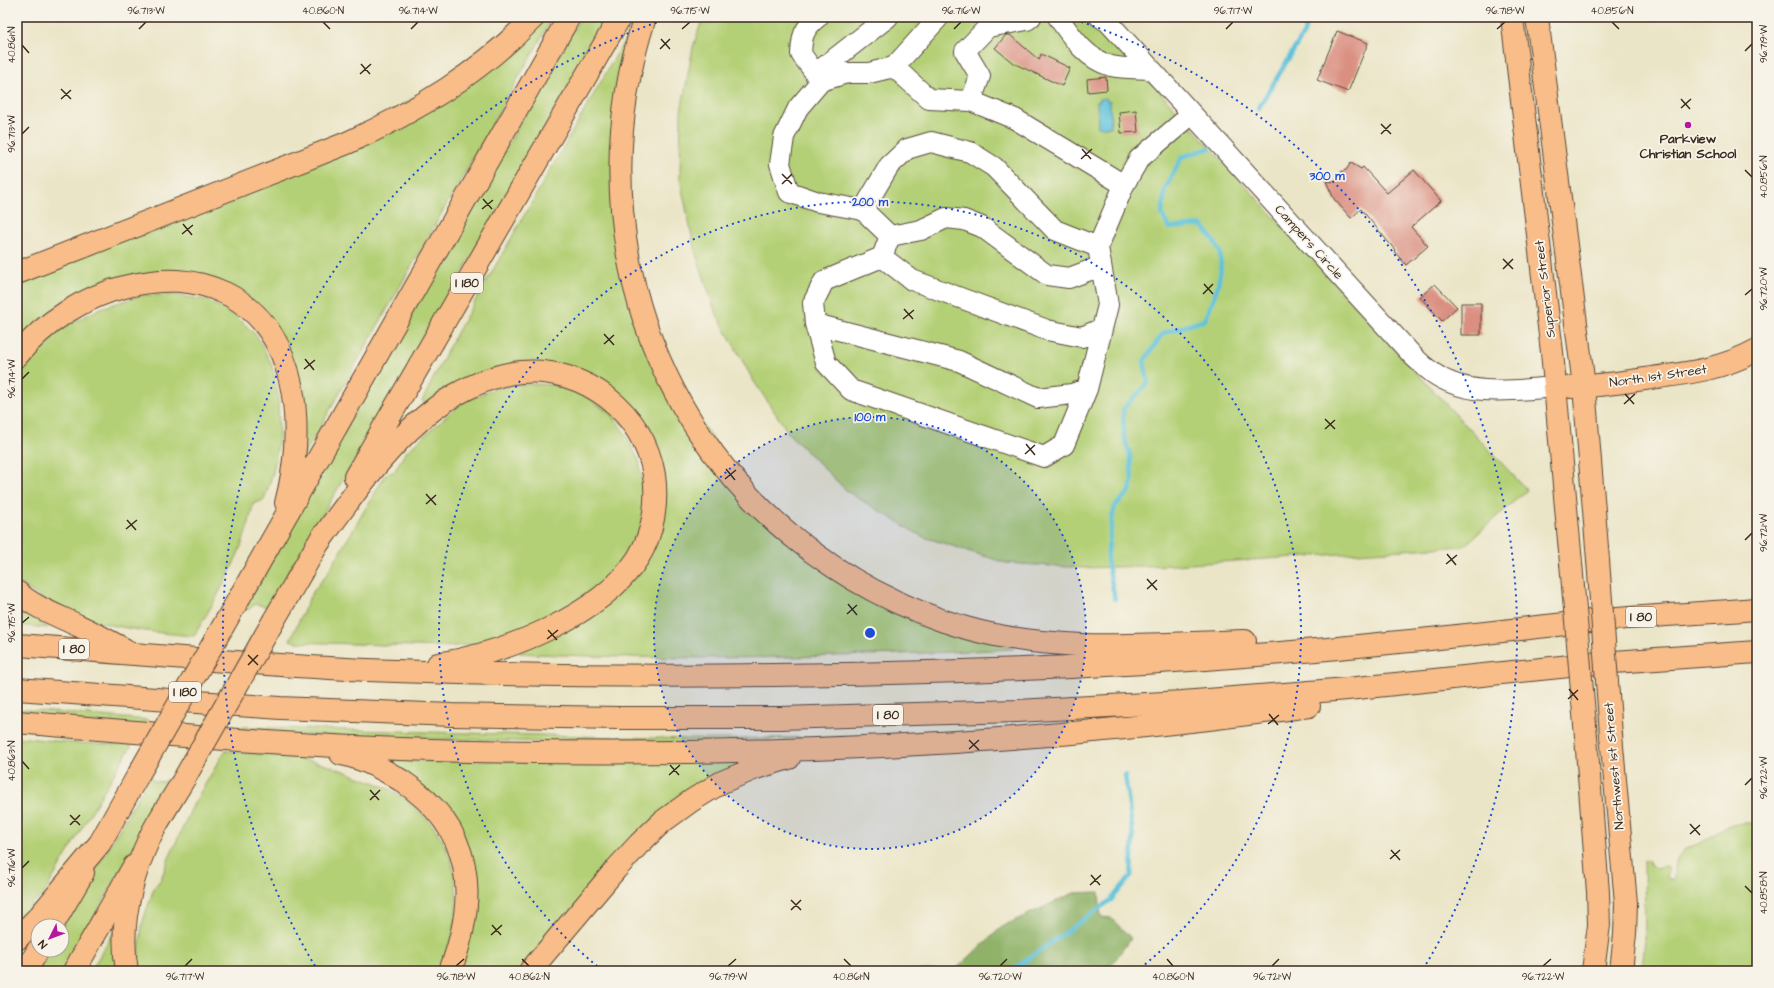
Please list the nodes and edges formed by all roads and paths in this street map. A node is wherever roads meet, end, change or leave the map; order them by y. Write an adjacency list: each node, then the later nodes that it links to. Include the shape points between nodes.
1 (534, 17): 23 (main road, via 499,50 463,78 429,102 388,124 347,143)
2 (570, 17): 31 (main road, I 180)
3 (620, 17): 32 (main road, I 180)
4 (645, 17): 37 (main road, via 626,89 619,163 625,242 644,320 660,362 678,398 720,462 759,506 793,537 825,561 888,598 930,616 1007,638 1052,644 1092,646 1324,639)
5 (818, 17): 15 (street, via 802,35 801,54)
6 (888, 17): 15 (street)
7 (939, 17): 13 (street)
8 (1031, 17): 16 (street, via 1027,20 988,27 965,50 980,76)
9 (1058, 17): 14 (street, via 1073,39 1092,58 1112,66)
10 (1100, 17): 14 (street, Campers Circle, via 1108,22)
11 (1512, 17): 29 (main road, Superior Street)
12 (1537, 17): 28 (main road, Superior Street)
13 (894, 67): 15 (street, via 869,73 847,73); 16 (street, via 929,99)
14 (1151, 69): 17 (street, Campers Circle)
15 (818, 78): 19 (street, via 798,108 784,137 780,164 789,192 818,202)
16 (972, 101): 18 (street, via 1015,119)
17 (1192, 114): 18 (street, via 1139,159); 29 (street, Campers Circle, via 1408,352 1433,374 1459,386 1479,389 1498,391)
18 (1124, 185): 21 (street)
19 (863, 210): 20 (street); 21 (street, via 889,166 907,149 931,142 970,152 994,167 1055,230)
20 (890, 236): 21 (street, via 921,230 946,218 964,220 982,227 1047,276 1069,278); 22 (street)
21 (1099, 256): 25 (street, via 1108,305)
22 (882, 257): 24 (street, via 824,281 813,303); 25 (street, via 912,280 1047,330 1082,337)
23 (17, 273)
24 (815, 324): 30 (street, via 959,361 1038,398 1072,394); 30 (street, via 826,364 851,390 1044,457 1064,445)
25 (1102, 328): 30 (street)
26 (1757, 350): 28 (main road, North 1st Street, via 1715,368 1615,384)
27 (17, 356): 31 (main road, via 44,329 66,312 115,289 171,279 211,286 235,298 260,319 275,340 283,356 292,389 296,428 294,461 284,513)
28 (1584, 386): 29 (main road, North 1st Street); 33 (main road, Superior Street)
29 (1556, 387): 34 (main road, Superior Street)
30 (1087, 389)
31 (274, 536): 48 (main road, I 180, bridge)
32 (315, 548): 41 (main road, via 374,470 410,430 432,410 455,395 500,376 542,372 575,379 594,388 612,400 627,415 648,451 655,484 655,505 648,538 626,574 614,586 561,623 493,651 422,667); 47 (main road, I 180, bridge)
33 (1598, 560): 58 (main road, Northwest 1st Street, bridge, via 1626,903)
34 (1571, 563): 57 (main road, Northwest 1st Street, bridge, via 1598,892 1599,925)
35 (17, 592): 40 (main road, via 56,616)
36 (1757, 609): 37 (main road, I 80)
37 (1526, 629): 41 (main road, I 80, via 1396,643 1221,657 964,671 645,676)
38 (17, 646): 40 (main road, I 80)
39 (1757, 652): 42 (main road, I 80)
40 (130, 653): 41 (main road, I 80)
41 (361, 670)
42 (1511, 673): 43 (main road, I 80, via 1182,702 1017,711 780,718 452,715 280,708); 46 (main road, via 1280,710 1136,727 1003,739)
43 (17, 689)
44 (19, 723): 45 (main road)
45 (295, 744): 46 (main road, via 552,753 696,753); 55 (main road, via 356,757 388,772 410,786 441,816 462,854 468,896 465,923)
46 (851, 748): 56 (main road, via 786,758 722,782 691,801 638,844)
47 (151, 836): 53 (main road, I 180); 54 (main road, via 131,889 125,941)
48 (100, 842): 49 (main road, I 180); 50 (main road)
49 (57, 918)
50 (17, 939)
51 (33, 958): 52 (main road)
52 (26, 971)
53 (74, 971)
54 (127, 971)
55 (450, 971)
56 (530, 971)
57 (1592, 971)
58 (1621, 971)

